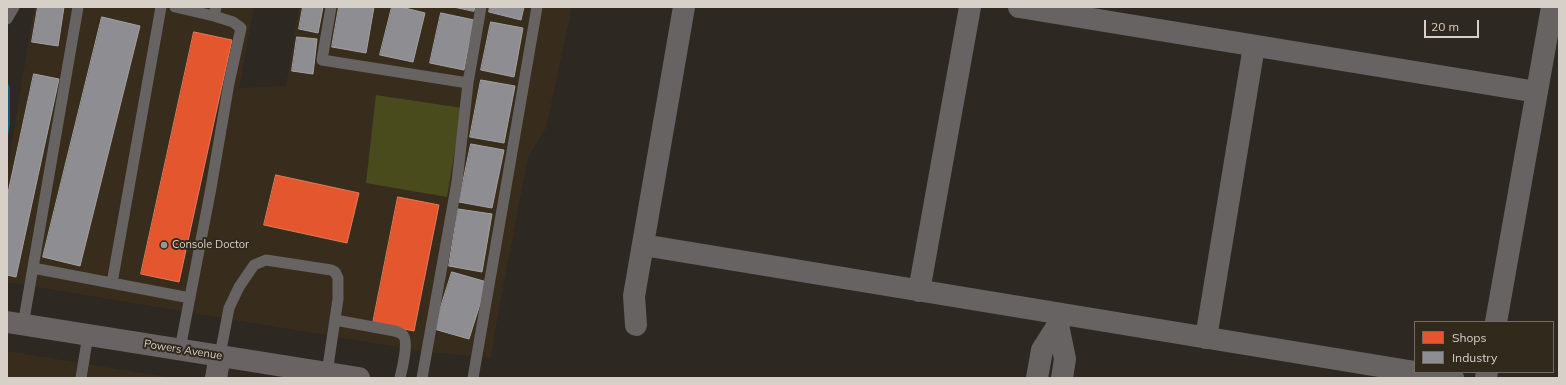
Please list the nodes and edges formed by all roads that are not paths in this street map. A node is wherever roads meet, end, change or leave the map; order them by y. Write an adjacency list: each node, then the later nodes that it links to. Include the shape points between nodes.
1 (14, 7): 13 (lane)
2 (78, 7): 18 (lane)
3 (161, 7): 19 (lane)
4 (175, 7): 12 (lane)
5 (331, 7): 15 (lane, via 322,60)
6 (481, 7): 15 (lane)
7 (536, 7): 39 (lane)
8 (684, 7): 17 (street)
9 (970, 7): 20 (street)
10 (1019, 7): 14 (street)
11 (1552, 7): 16 (street)
12 (215, 11): 21 (lane, via 241,28)
13 (7, 19)
14 (1254, 46): 16 (street); 28 (street)
15 (468, 83): 38 (lane, via 457,182)
16 (1537, 92): 24 (street)
17 (643, 245): 20 (street); 26 (street, via 634,296)
18 (33, 268): 19 (lane); 25 (lane)
19 (112, 283): 21 (lane)
20 (919, 290): 23 (street)
21 (190, 298): 29 (lane)
22 (335, 320): 30 (lane, via 338,278 335,272 266,260 254,265 239,287 229,308); 32 (lane); 37 (lane, via 403,335 406,340)
23 (1060, 320): 28 (street); 40 (street, via 1042,350); 41 (street, via 1065,359)
24 (1496, 321)
25 (15, 323): 27 (street, Powers Avenue)
26 (636, 325)
27 (88, 335): 29 (street, Powers Avenue); 34 (lane)
28 (1206, 338): 31 (street)
29 (180, 349): 30 (street, Powers Avenue)
30 (220, 355): 32 (street, Powers Avenue); 35 (street)
31 (1414, 372)
32 (327, 373): 36 (street, Powers Avenue)
33 (1421, 373): 42 (street)
34 (81, 378)
35 (216, 378)
36 (359, 378)
37 (400, 378)
38 (422, 378)
39 (473, 378)
40 (1037, 378)
41 (1062, 378)
42 (1453, 378)

